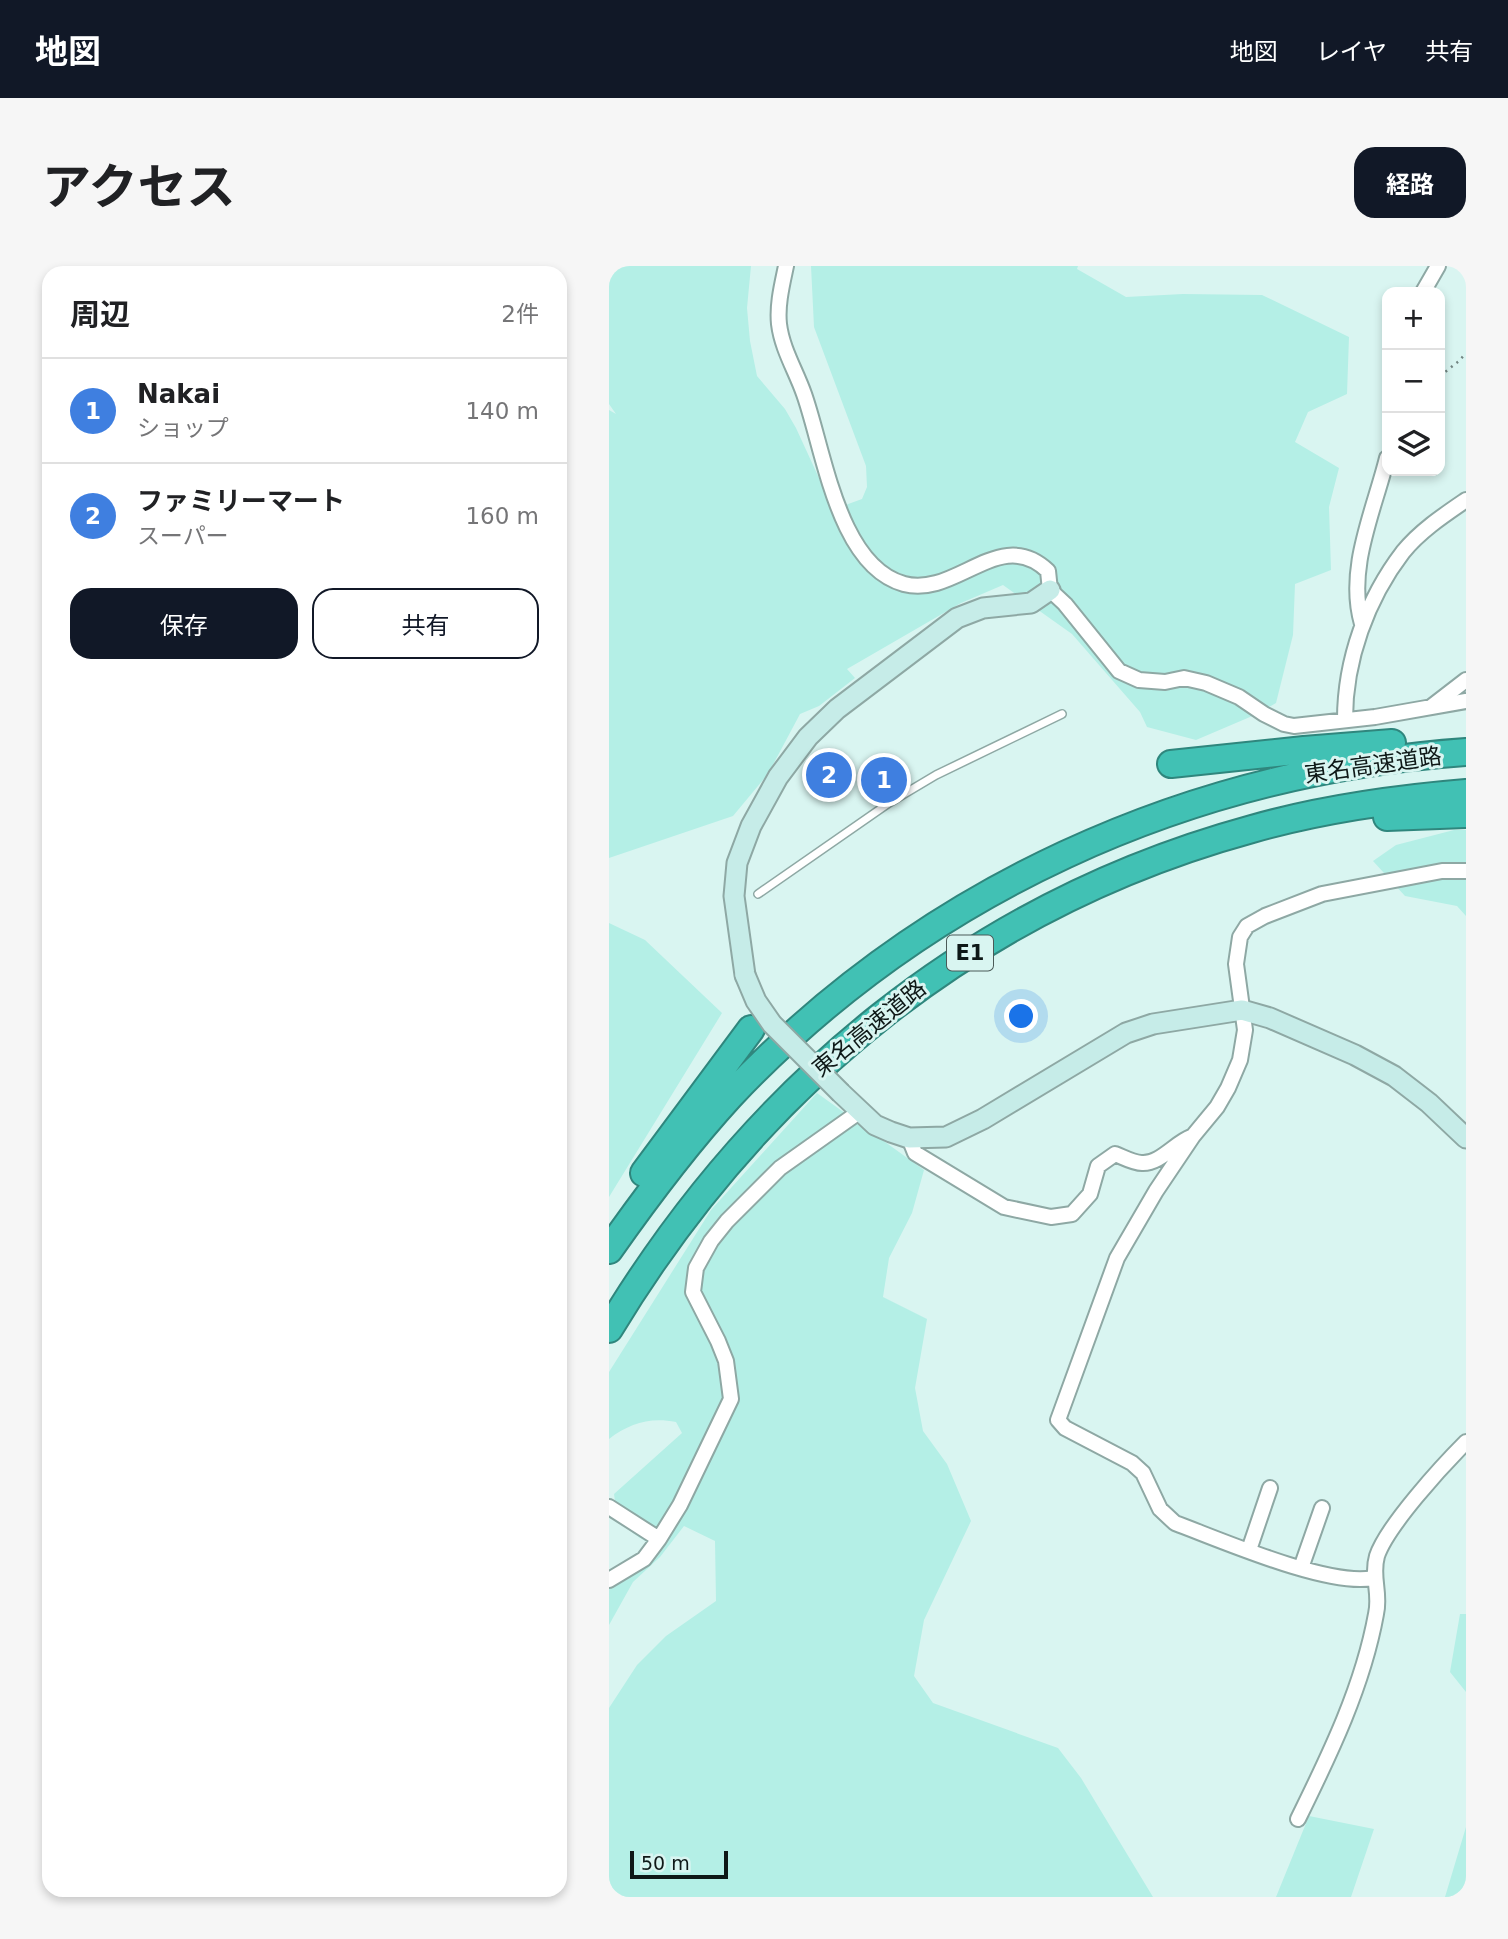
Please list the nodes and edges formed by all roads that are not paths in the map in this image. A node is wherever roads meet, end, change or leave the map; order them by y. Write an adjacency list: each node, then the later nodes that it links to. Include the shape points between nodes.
1 (786, 266): 6 (street, via 779,302 782,339 833,491 862,554 880,573 915,587 936,585 994,558 1022,556 1048,571)
2 (1438, 266): 3 (street)
3 (1426, 287)
4 (1382, 476): 7 (street, via 1357,575 1356,603)
5 (1466, 500): 7 (street, via 1431,524 1404,551)
6 (1050, 590): 12 (street, via 1119,671 1139,680 1184,678 1206,683 1294,726); 23 (street, bridge, via 1031,603 983,608 957,618 837,709 807,737 778,777 737,863 734,896 745,975 756,1001 772,1024)
7 (1362, 624): 12 (street, via 1345,699)
8 (1466, 680): 10 (street)
9 (1466, 701): 10 (street)
10 (1431, 707): 12 (street)
11 (1062, 714): 19 (lane, via 936,775)
12 (1345, 719)
13 (1466, 738): 15 (highway)
14 (1466, 752): 28 (highway, 東名高速道路 / E1, via 1328,769 1179,808 1098,839 938,923 866,973 768,1058 679,1155)
15 (1171, 764)
16 (1466, 793): 20 (highway, 東名高速道路 / E1, via 1307,815 1201,844 1078,893)
17 (1466, 814): 20 (highway, via 1362,820 1220,850 1144,877)
18 (1466, 871): 21 (street, via 1442,871 1322,894 1247,926 1240,937 1236,964)
19 (758, 894)
20 (964, 957): 29 (highway, 東名高速道路 / E1, via 878,1017 759,1126 667,1240)
21 (1242, 1010): 24 (street, via 1245,1030 1240,1060 1229,1088); 25 (street, via 1153,1024 1126,1033 963,1130 946,1137); 26 (street, via 1270,1017 1394,1076)
22 (751, 1030): 27 (highway, via 671,1135)
23 (859, 1112): 25 (street, via 875,1125); 34 (street, via 780,1168 719,1231 696,1268 693,1292 719,1341 731,1399)
24 (1193, 1136): 25 (street, via 1155,1161 1141,1163 1115,1154 1098,1166 1090,1195 1072,1214 1051,1217 1004,1207 915,1153); 35 (street, via 1117,1258 1058,1420 1065,1429 1132,1463 1143,1473 1160,1509 1175,1523)
25 (909, 1138)
26 (1466, 1138)
27 (609, 1227)
28 (609, 1250)
29 (609, 1329)
30 (1466, 1442): 37 (street, via 1385,1538)
31 (1270, 1488): 35 (street)
32 (609, 1507): 34 (street)
33 (1322, 1508): 36 (street)
34 (659, 1539): 38 (street, via 644,1559)
35 (1249, 1550): 36 (street)
36 (1301, 1568): 37 (street, via 1361,1581)
37 (1373, 1578): 39 (street, via 1377,1612 1360,1675 1332,1749)
38 (609, 1580)
39 (1298, 1819)

